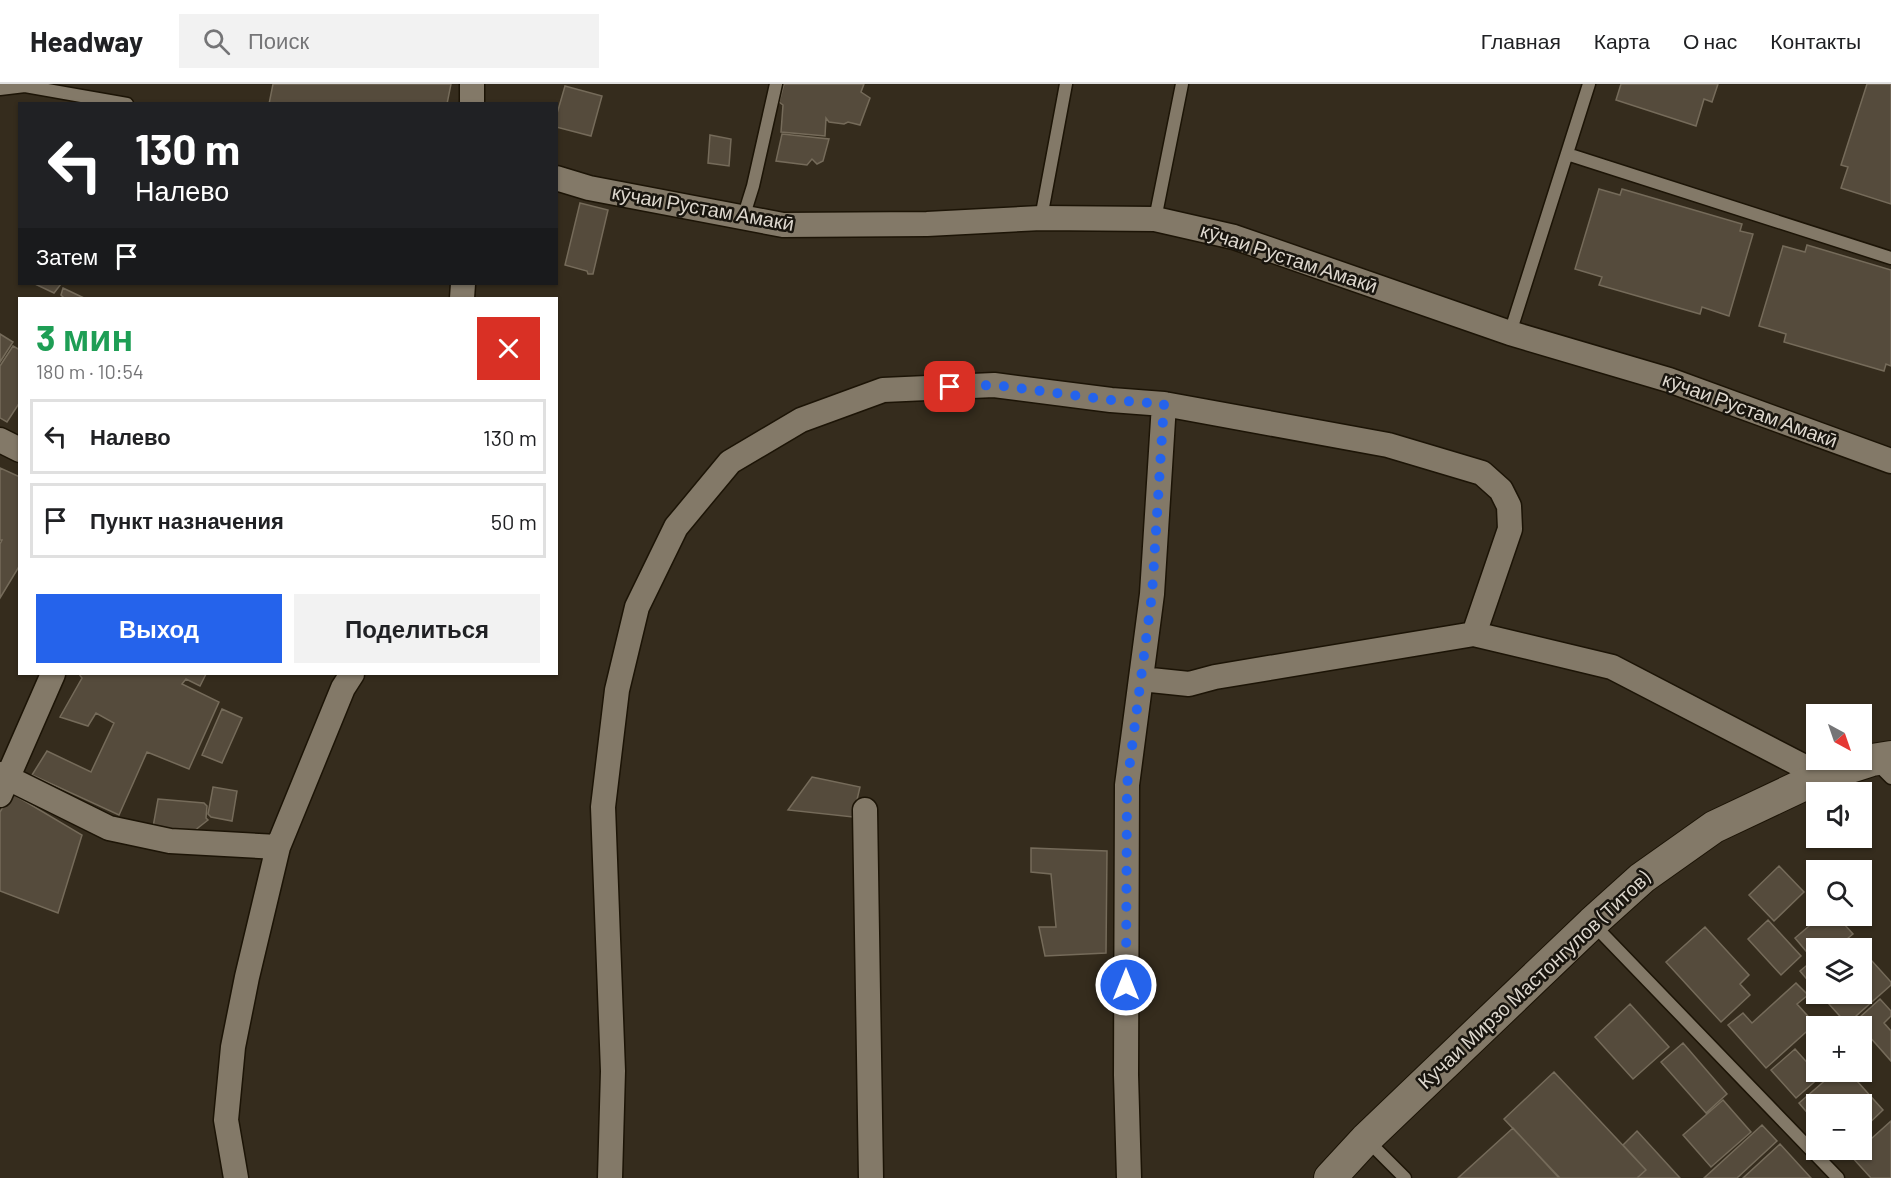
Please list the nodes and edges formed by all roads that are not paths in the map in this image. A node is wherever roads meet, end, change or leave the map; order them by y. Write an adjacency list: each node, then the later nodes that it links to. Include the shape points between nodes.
1 (472, 84): 8 (street)
2 (776, 84): 11 (lane)
3 (1066, 84): 12 (lane)
4 (1182, 84): 13 (lane)
5 (1589, 84): 9 (lane)
6 (0, 89): 7 (lane, via 26,86)
7 (116, 102)
8 (472, 102)
9 (1567, 154): 14 (lane); 15 (lane)
10 (558, 179): 11 (street, кӯчаи Рустам Амакӣ)
11 (743, 218): 12 (street, кӯчаи Рустам Амакӣ, via 783,225 927,225)
12 (1041, 218): 13 (street, кӯчаи Рустам Амакӣ)
13 (1155, 219): 15 (street, кӯчаи Рустам Амакӣ, via 1234,237)
14 (1891, 258)
15 (1510, 333): 19 (street, кӯчаи Рустам Амакӣ, via 1669,380)
16 (1164, 404): 20 (street, via 1388,445 1482,473 1501,490 1509,507 1510,529); 23 (street, via 1152,594); 32 (street, via 994,385 883,390 801,420 730,462 676,527 638,607 617,690 603,807 613,1071)
17 (0, 440): 18 (street)
18 (18, 449)
19 (1891, 461)
20 (1474, 634): 23 (street, via 1215,676 1189,684); 25 (street, via 1612,667)
21 (52, 675): 26 (street)
22 (351, 675): 28 (street)
23 (1141, 679): 34 (street, via 1127,785)
24 (1885, 765): 25 (street, Кучаи Мирзо Мастонгулов (Титов))
25 (1822, 776): 29 (street, Кучаи Мирзо Мастонгулов (Титов), via 1714,827 1642,878)
26 (3, 782): 28 (street, via 109,828 170,841)
27 (865, 810): 33 (street)
28 (278, 847): 31 (street, via 233,1047 226,1120)
29 (1592, 922): 30 (street, Кучаи Мирзо Мастонгулов (Титов)); 37 (lane)
30 (1366, 1139): 35 (street, Кучаи Мирзо Мастонгулов (Титов)); 36 (lane)
31 (236, 1178)
32 (610, 1178)
33 (872, 1178)
34 (1129, 1178)
35 (1330, 1178)
36 (1405, 1178)
37 (1838, 1178)

